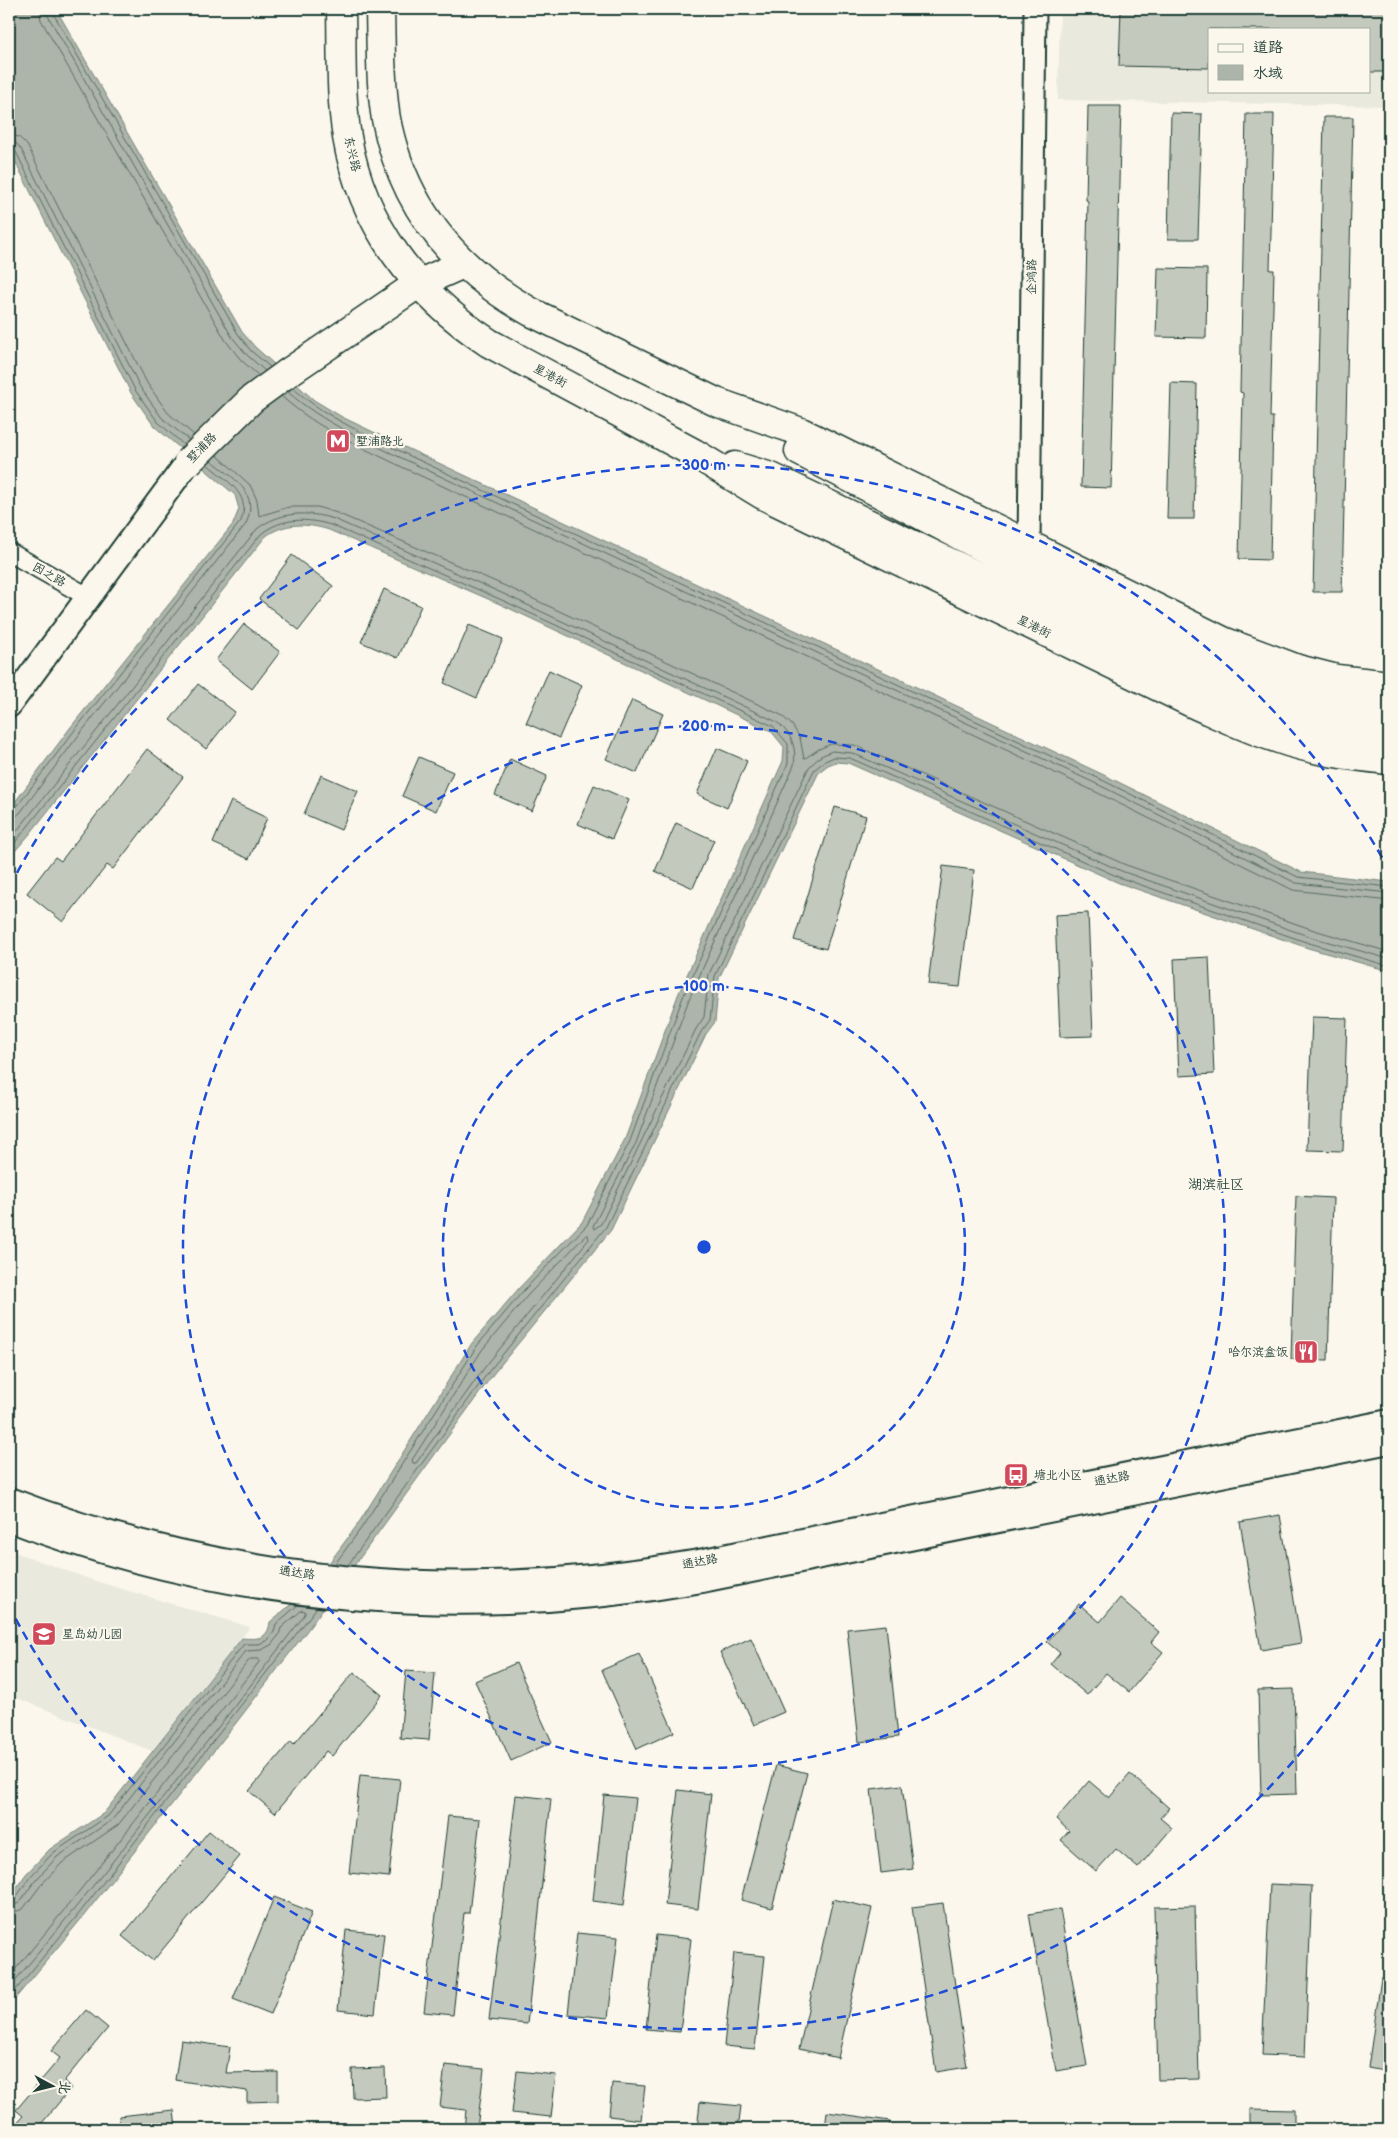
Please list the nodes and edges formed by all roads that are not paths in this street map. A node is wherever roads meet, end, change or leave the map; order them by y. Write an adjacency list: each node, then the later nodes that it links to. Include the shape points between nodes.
1 (341, 9): 5 (main road, 东兴路, via 344,115 352,161 378,226)
2 (380, 9): 4 (main road, via 383,89 392,144 405,179 427,221)
3 (1035, 9): 9 (street, 企鸿路)
4 (463, 264): 5 (main road, 墅浦路); 6 (main road, via 499,293 531,312)
5 (418, 284): 7 (main road, 星港街, via 451,316 489,344); 8 (main road, 墅浦路, bridge, via 252,399)
6 (716, 402): 9 (main road, via 802,432); 14 (main road, via 791,447 1102,610 1210,662 1292,693)
7 (694, 453): 15 (main road, 星港街, via 772,477 1244,701 1283,715); 16 (main road, 星港街, via 763,495 1244,727 1310,748)
8 (188, 462): 11 (main road, 墅浦路)
9 (1029, 545): 12 (main road, via 1258,656 1319,675)
10 (9, 552): 11 (street, 因之路)
11 (90, 598): 13 (main road, 墅浦路)
12 (1389, 685)
13 (9, 705)
14 (1389, 710)
15 (1389, 735)
16 (1389, 760)
17 (1389, 1422): 21 (main road, 通达路, via 643,1572 481,1583 392,1582)
18 (1389, 1441): 21 (main road, 通达路, via 645,1590 481,1602 391,1600)
19 (9, 1500): 21 (main road, 通达路, via 150,1545 236,1564 318,1576)
20 (9, 1519): 21 (main road, 通达路, via 146,1563 232,1582 301,1592)
21 (343, 1588)

